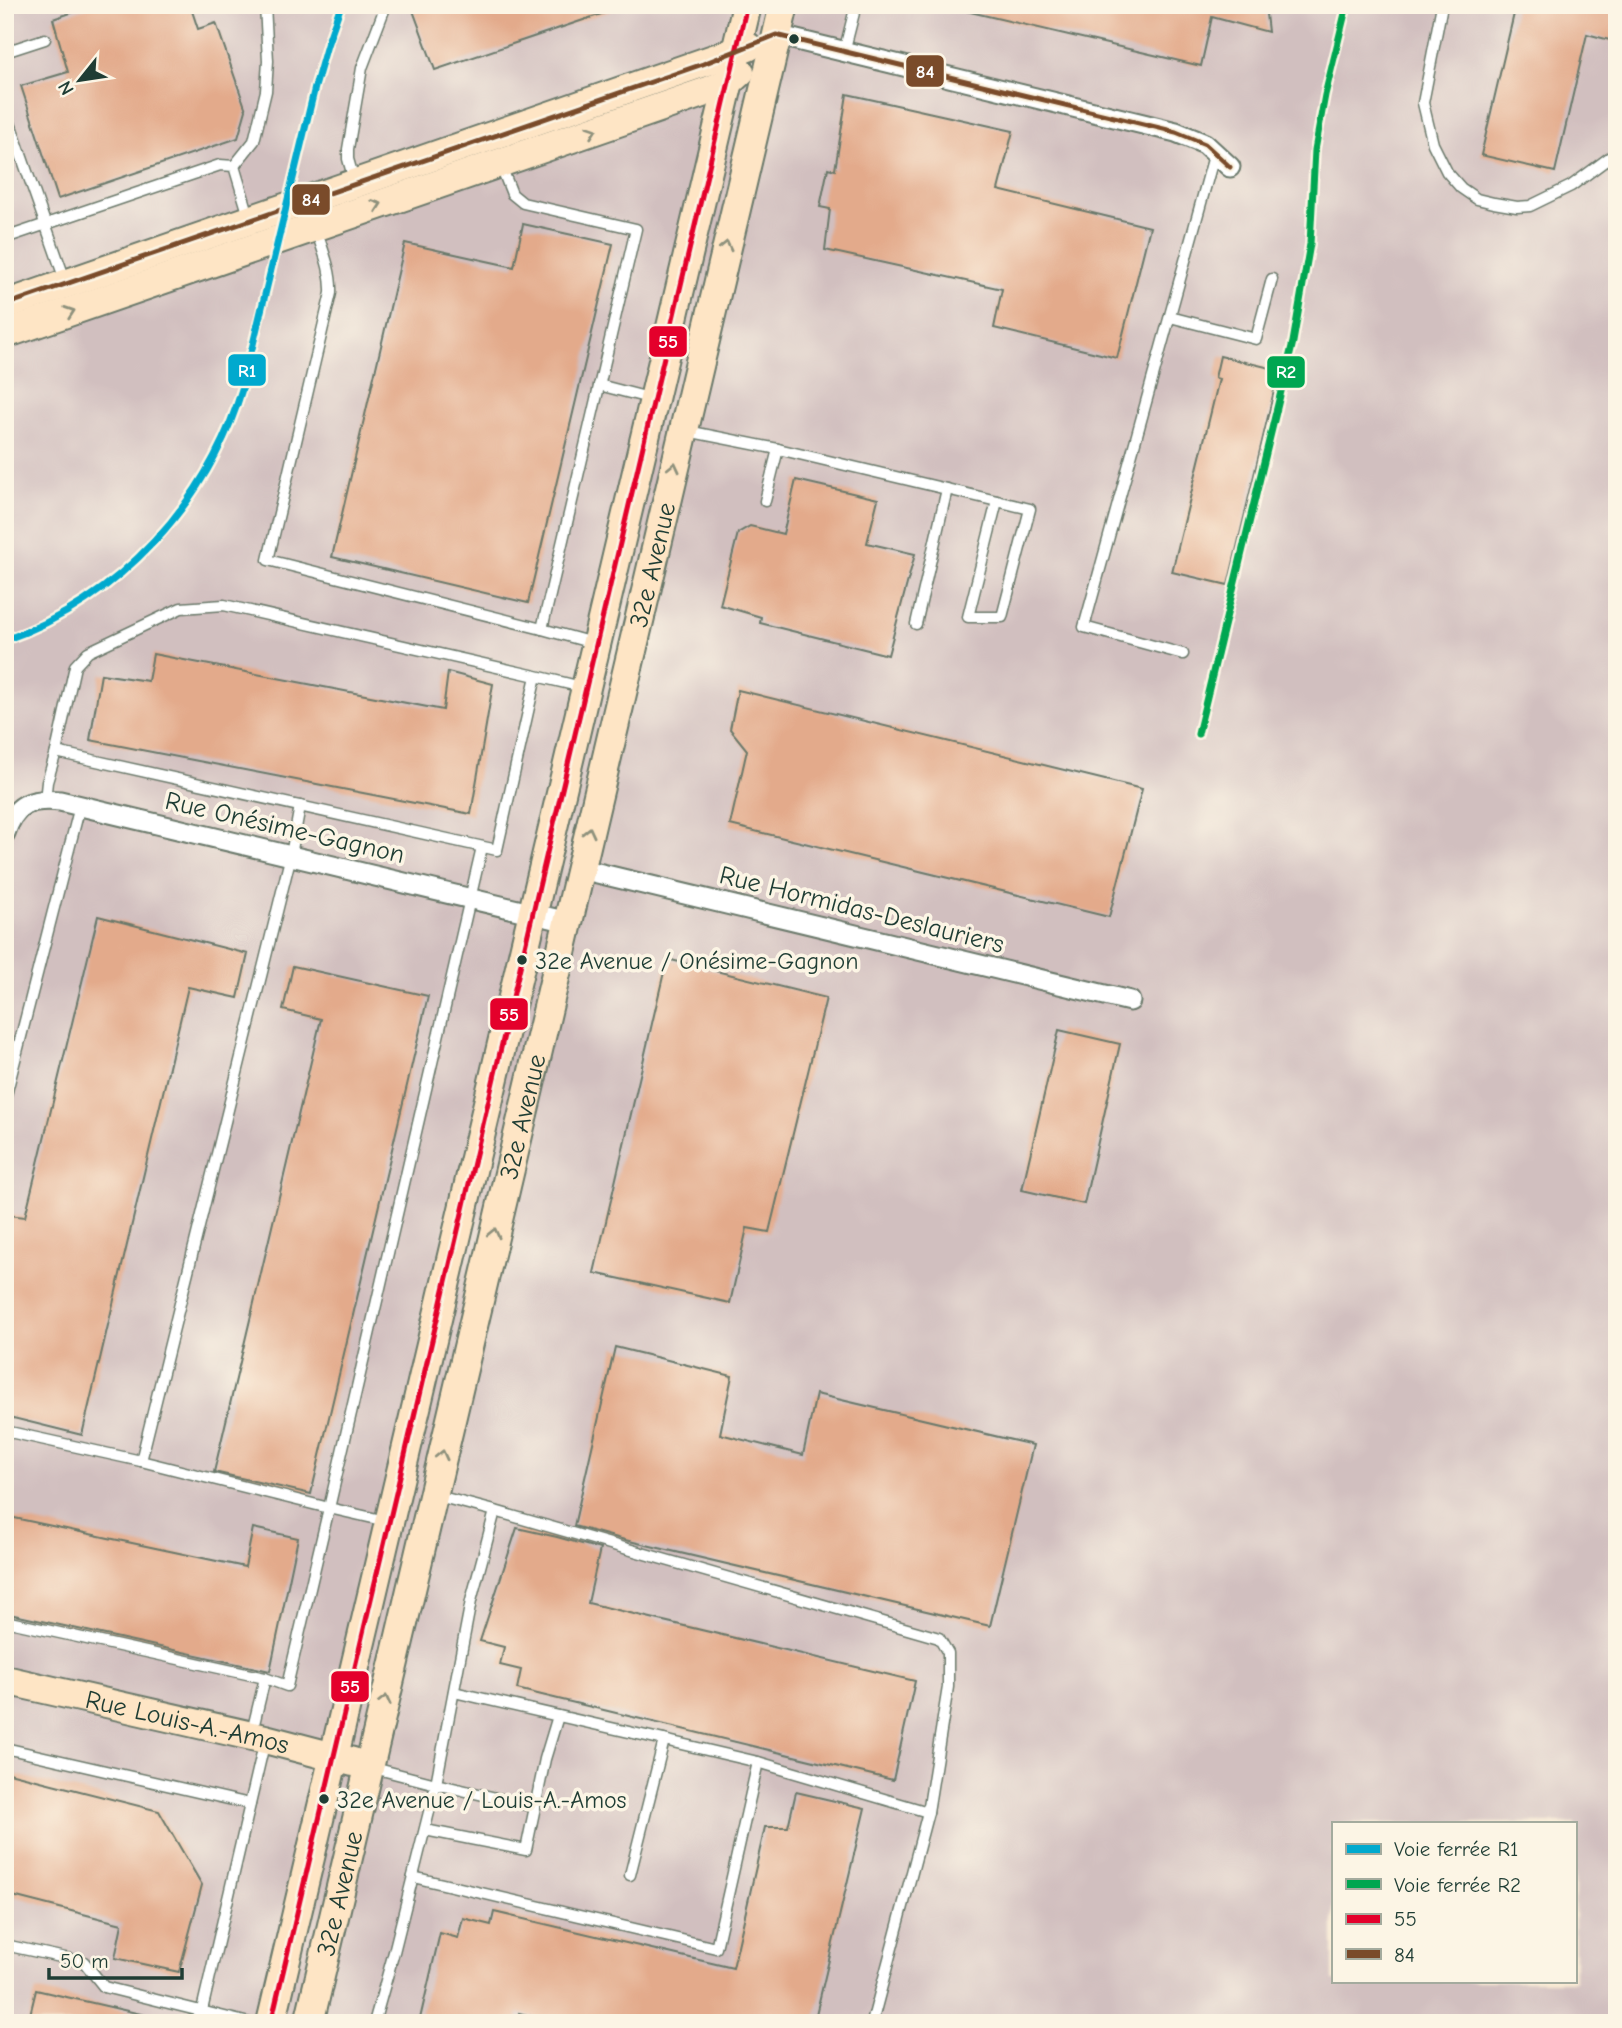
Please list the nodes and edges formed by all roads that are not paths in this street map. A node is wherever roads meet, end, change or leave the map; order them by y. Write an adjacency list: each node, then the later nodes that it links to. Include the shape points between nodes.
1 (265, 5): 17 (lane, via 266,91 254,141)
2 (386, 5): 19 (lane, via 362,68 348,159)
3 (747, 5): 10 (street, 32e Avenue)
4 (784, 5): 7 (street, 32e Avenue)
5 (856, 5): 11 (lane)
6 (1442, 5): 15 (lane, via 1423,103 1433,144 1461,188 1477,199 1530,206 1571,186)
7 (776, 35): 10 (street); 11 (street); 12 (street); 30 (street, 32e Avenue, one-way to 7)
8 (45, 39): 9 (lane)
9 (5, 52)
10 (736, 52): 12 (street, 32e Avenue); 19 (street)
11 (845, 52): 14 (street, via 1177,132)
12 (729, 82): 16 (street, one-way to 12); 29 (street, 32e Avenue)
13 (5, 109): 21 (lane)
14 (1215, 152): 18 (street); 26 (lane)
15 (1617, 152)
16 (499, 163): 19 (street, one-way to 16); 28 (lane, via 512,194 523,203 636,229)
17 (234, 166): 20 (lane); 21 (lane, via 220,165)
18 (1230, 167)
19 (335, 205): 20 (street); 27 (street, one-way to 19); 36 (lane, via 328,263 331,293 268,560)
20 (250, 220): 24 (street)
21 (45, 224): 22 (lane); 24 (lane)
22 (5, 238)
23 (1272, 279): 26 (lane, via 1256,339)
24 (66, 284): 25 (street)
25 (5, 305)
26 (1170, 317): 38 (lane, via 1084,627)
27 (5, 334)
28 (599, 385): 29 (lane); 36 (lane)
29 (654, 399): 37 (street, 32e Avenue)
30 (683, 430): 31 (lane); 48 (street, 32e Avenue, one-way to 30)
31 (778, 450): 32 (lane); 33 (lane)
32 (947, 489): 34 (lane); 35 (lane)
33 (765, 501)
34 (996, 501): 34 (lane, via 981,566 968,617 1002,617 1030,509)
35 (916, 624)
36 (542, 629): 37 (lane)
37 (597, 644): 40 (street, 32e Avenue)
38 (1183, 654)
39 (536, 676): 40 (lane); 41 (lane, via 224,606 181,608 80,659); 46 (lane, via 497,850)
40 (586, 688): 50 (street, 32e Avenue)
41 (56, 752): 42 (lane); 44 (lane)
42 (45, 800): 43 (street, Rue Onésime-Gagnon); 45 (street, via 24,805)
43 (80, 806): 47 (street, Rue Onésime-Gagnon); 53 (lane)
44 (300, 807): 46 (lane); 47 (lane)
45 (8, 820)
46 (482, 847): 49 (lane)
47 (290, 855): 49 (street, Rue Onésime-Gagnon); 55 (lane)
48 (581, 869): 51 (street, 32e Avenue); 52 (street, Rue Hormidas-Deslauriers)
49 (470, 898): 50 (street, Rue Onésime-Gagnon); 57 (lane)
50 (533, 913): 51 (street, Rue Onésime-Gagnon); 59 (street, 32e Avenue)
51 (568, 922): 56 (street, 32e Avenue, one-way to 51)
52 (1130, 1001)
53 (5, 1099)
54 (5, 1431): 55 (lane)
55 (141, 1461): 57 (lane)
56 (433, 1495): 58 (lane); 70 (street, 32e Avenue, one-way to 56)
57 (329, 1508): 59 (lane); 61 (lane, via 287,1686)
58 (495, 1511): 63 (lane, via 471,1601); 74 (lane, via 939,1637 947,1653 948,1687)
59 (389, 1521): 68 (street, 32e Avenue)
60 (5, 1620): 61 (lane)
61 (265, 1678): 65 (lane)
62 (5, 1680): 65 (street, Rue Louis-A.-Amos)
63 (454, 1692): 64 (lane); 71 (lane)
64 (558, 1716): 66 (lane); 73 (lane)
65 (258, 1738): 68 (street, Rue Louis-A.-Amos); 72 (lane)
66 (664, 1740): 69 (lane); 76 (lane)
67 (5, 1748): 72 (lane)
68 (334, 1757): 70 (street, Rue Louis-A.-Amos); 83 (street, 32e Avenue)
69 (758, 1762): 74 (lane); 77 (lane, via 716,1948)
70 (369, 1767): 71 (lane); 80 (street, 32e Avenue)
71 (436, 1784): 73 (lane); 75 (lane)
72 (250, 1804): 79 (lane)
73 (535, 1807): 75 (lane, via 526,1850)
74 (928, 1812): 85 (lane)
75 (425, 1830): 77 (lane)
76 (630, 1875)
77 (413, 1877): 84 (lane)
78 (5, 1945): 79 (lane, via 84,1962 104,1987)
79 (202, 2011): 81 (lane); 82 (lane)
80 (313, 2022)
81 (199, 2023)
82 (249, 2023)
83 (271, 2023)
84 (374, 2023)
85 (872, 2023)

